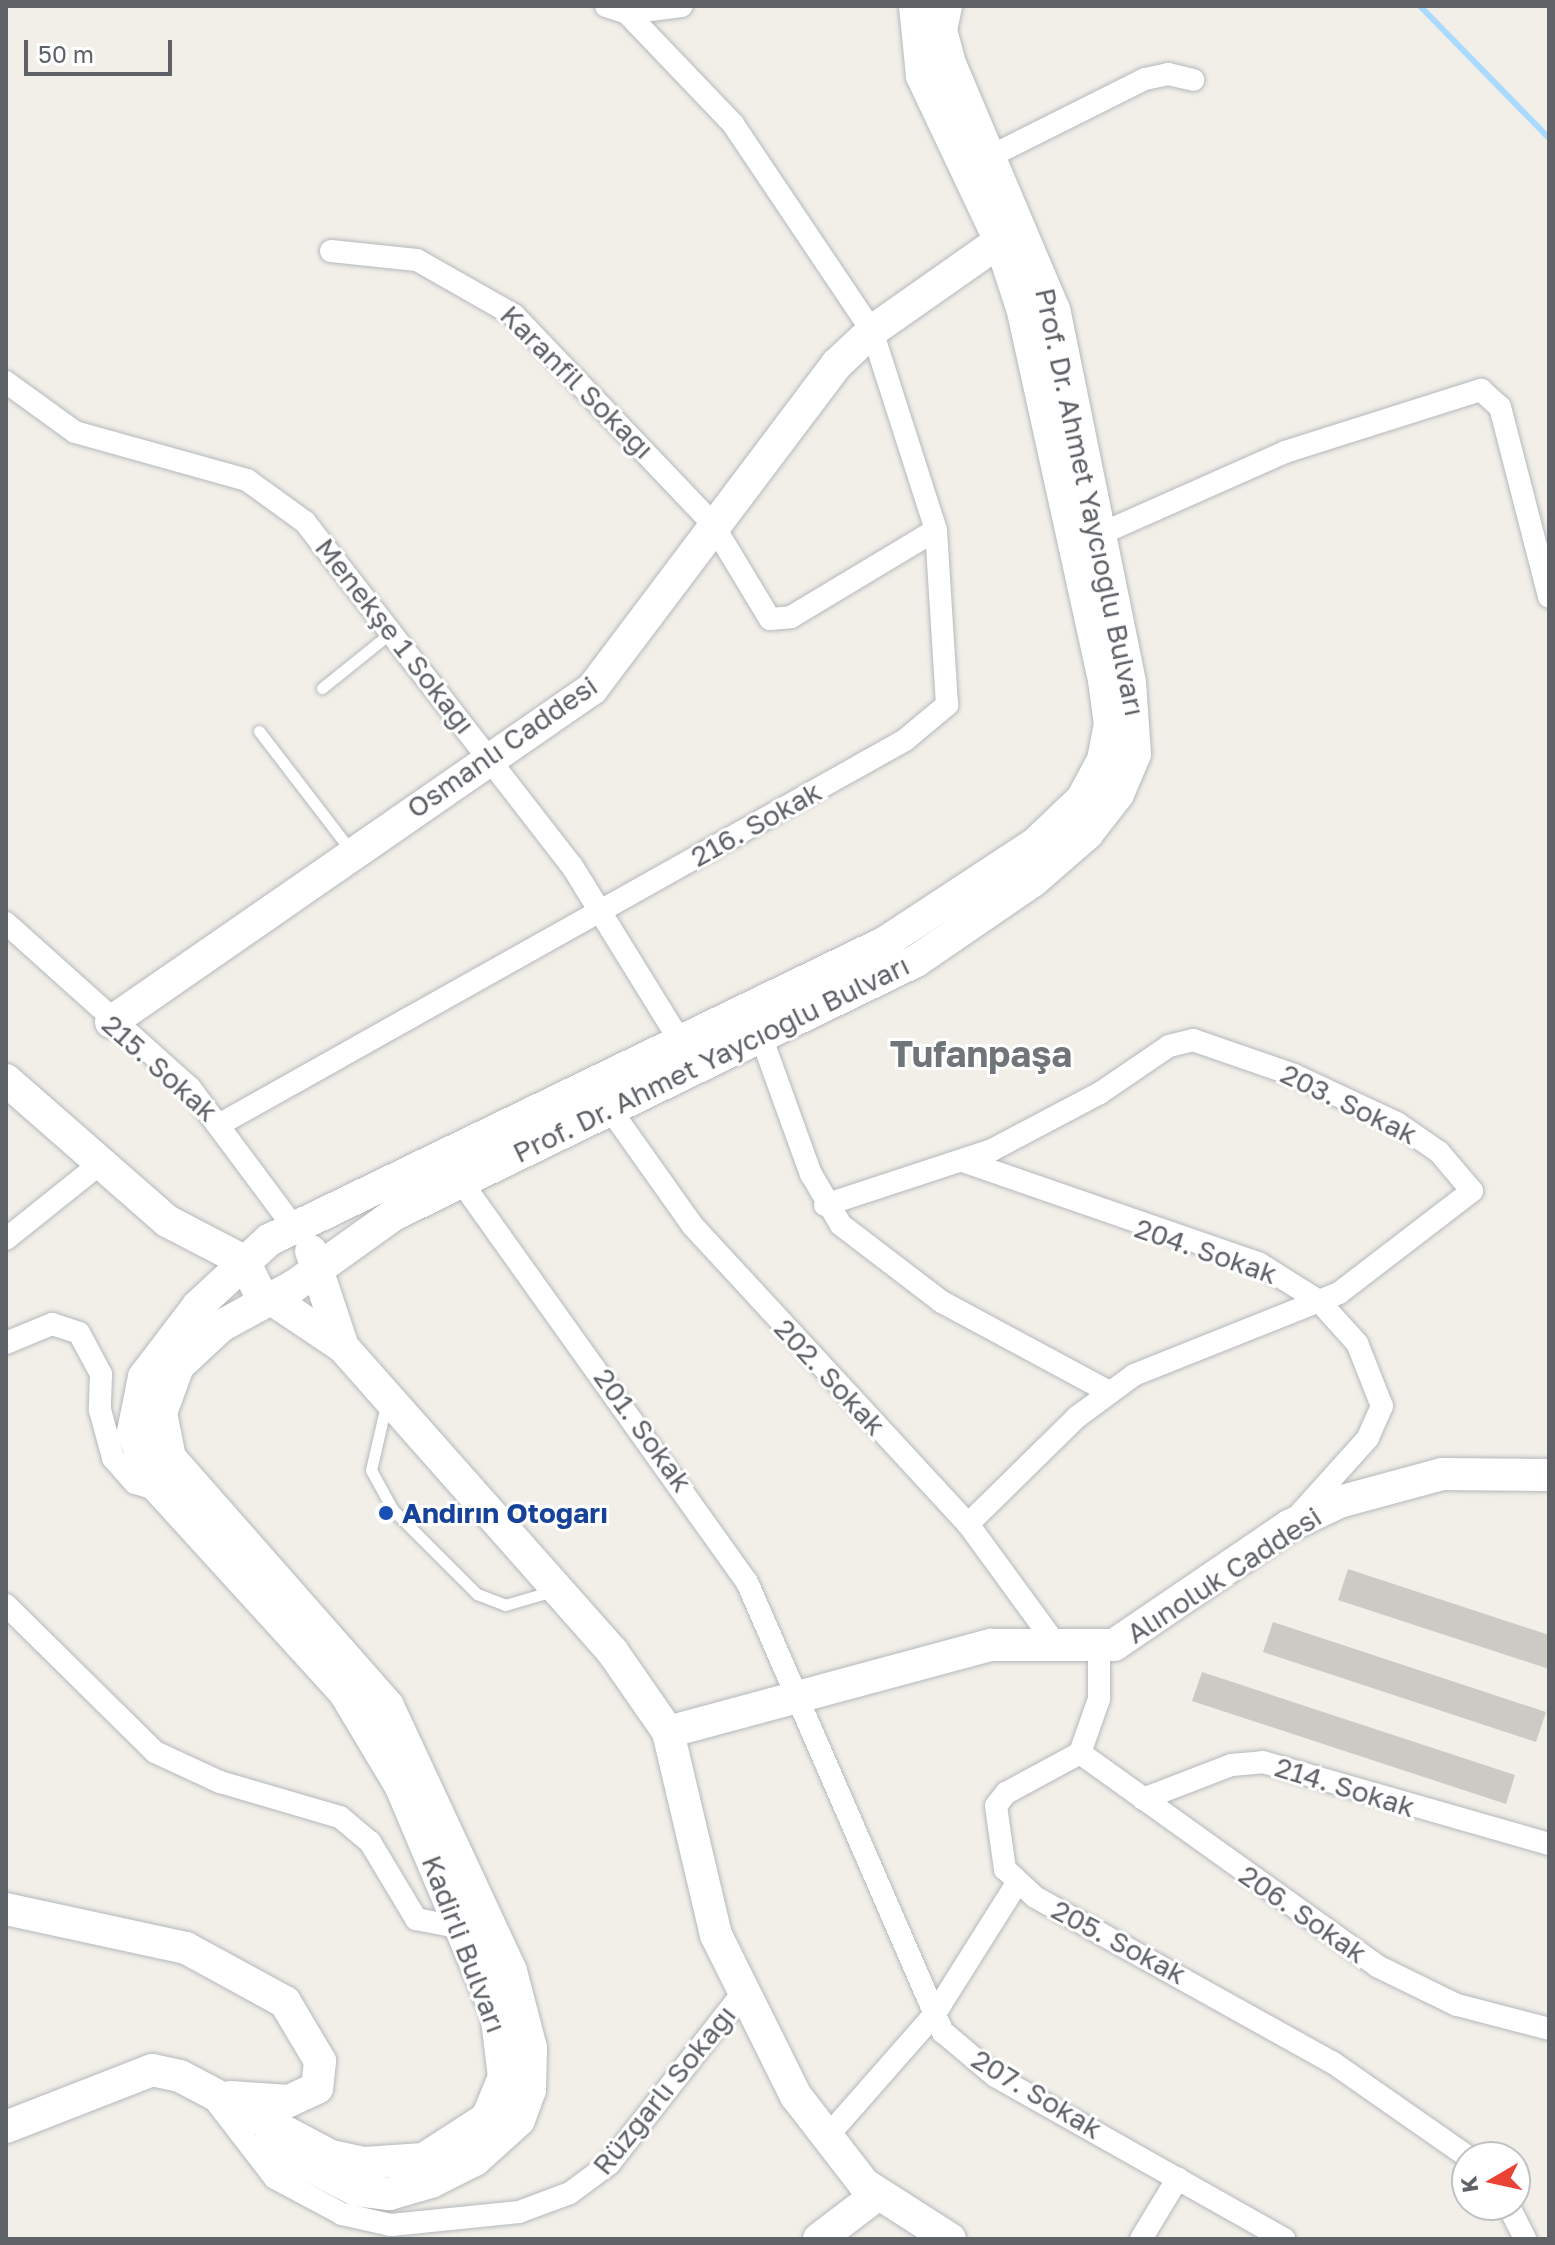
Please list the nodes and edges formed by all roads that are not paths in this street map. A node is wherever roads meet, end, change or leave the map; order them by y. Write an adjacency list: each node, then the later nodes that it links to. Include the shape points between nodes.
1 (682, 6): 4 (street)
2 (915, 6): 7 (main road, Prof. Dr. Ahmet Yaycıoğlu Bulvarı, via 922,76)
3 (946, 6): 6 (main road, Prof. Dr. Ahmet Yaycıoğlu Bulvarı, via 944,47)
4 (616, 9): 9 (street, 216. Sokak, via 733,124)
5 (1193, 80): 6 (street, via 1145,79)
6 (991, 156): 13 (main road, Prof. Dr. Ahmet Yaycıoğlu Bulvarı, via 1054,310)
7 (1000, 241): 9 (main road, Osmanlı Caddesi); 24 (main road, Prof. Dr. Ahmet Yaycıoğlu Bulvarı, via 1022,308 1104,680 1110,725 1103,760 1069,814 997,871 836,970)
8 (331, 251): 11 (street, Karanfil Sokağı, via 417,260 494,299)
9 (872, 331): 11 (main road, Osmanlı Caddesi, via 794,415); 12 (street, 216. Sokak)
10 (6, 382): 15 (street, Menekşe 1 Sokağı, via 75,432 267,490 320,538)
11 (712, 523): 12 (street, Karanfil Sokağı, via 761,611 781,621); 18 (main road, Osmanlı Caddesi, via 601,681)
12 (936, 530): 20 (street, 216. Sokak, via 948,631 947,705 941,715)
13 (1098, 535): 14 (street, via 1285,452 1481,390 1500,407); 23 (main road, Prof. Dr. Ahmet Yaycıoğlu Bulvarı, via 1138,737 1107,811 1043,874 949,939)
14 (1549, 597)
15 (394, 631): 16 (lane); 18 (street, Menekşe 1 Sokağı)
16 (322, 688)
17 (259, 731): 19 (lane)
18 (490, 756): 19 (main road, Osmanlı Caddesi); 20 (street, Menekşe 1 Sokağı)
19 (352, 852): 22 (main road, Osmanlı Caddesi)
20 (602, 910): 24 (street, Menekşe 1 Sokağı); 28 (street, 216. Sokak)
21 (6, 923): 22 (street, 215. Sokak)
22 (111, 1022): 28 (street, 215. Sokak)
23 (762, 1039): 25 (main road, Prof. Dr. Ahmet Yaycıoğlu Bulvarı); 32 (street)
24 (681, 1041): 25 (street, Menekşe 1 Sokağı); 33 (main road, Prof. Dr. Ahmet Yaycıoğlu Bulvarı)
25 (696, 1070): 27 (main road, Prof. Dr. Ahmet Yaycıoğlu Bulvarı)
26 (6, 1080): 30 (main road)
27 (610, 1109): 31 (main road, Prof. Dr. Ahmet Yaycıoğlu Bulvarı); 45 (street, 202. Sokak, via 713,1251)
28 (222, 1123): 33 (street, 215. Sokak)
29 (963, 1161): 32 (street, 203. Sokak); 38 (street, 204. Sokak, via 1260,1264); 38 (street, 203. Sokak, via 1069,1111 1181,1041 1213,1045 1294,1075 1424,1139 1472,1191 1387,1261)
30 (101, 1163): 34 (street); 35 (main road, via 184,1234)
31 (460, 1180): 36 (main road, Prof. Dr. Ahmet Yaycıoğlu Bulvarı, via 352,1240); 51 (street, 201. Sokak, via 723,1542)
32 (825, 1205): 41 (street, via 860,1244 942,1302)
33 (295, 1229): 35 (main road, Kadirli Bulvarı); 36 (main road)
34 (6, 1239)
35 (244, 1261): 37 (main road); 44 (main road, Kadirli Bulvarı, via 167,1344 138,1392 136,1449)
36 (315, 1270): 37 (main road, Kadirli Bulvarı); 40 (main road)
37 (268, 1298): 40 (main road); 62 (main road, Kadirli Bulvarı, via 221,1326 178,1366 165,1395 164,1442 200,1497 388,1706 511,1971 532,2068 525,2107 493,2145 452,2173 389,2194 336,2184 284,2157)
38 (1319, 1301): 41 (street, 203. Sokak, via 1163,1359); 46 (street, 204. Sokak, via 1357,1343 1382,1406 1368,1438)
39 (7, 1343): 44 (street, via 52,1324 79,1333 101,1374 102,1419 113,1458 135,1483)
40 (343, 1347): 42 (main road)
41 (1109, 1392): 45 (street, 203. Sokak)
42 (387, 1397): 47 (main road); 47 (lane, via 371,1470 393,1510 477,1594 505,1605)
43 (1549, 1475): 46 (main road, Alınoluk Caddesi, via 1499,1469 1411,1479)
44 (159, 1490): 58 (main road, Kadirli Bulvarı, via 369,1726)
45 (968, 1524): 49 (street, 202. Sokak)
46 (1289, 1526): 50 (main road, Alınoluk Caddesi, via 1154,1624)
47 (558, 1590): 52 (main road, via 646,1693)
48 (6, 1605): 58 (street, via 155,1752 220,1782 340,1817 370,1842 416,1919)
49 (1054, 1642): 50 (main road, Alınoluk Caddesi); 51 (main road, Alınoluk Caddesi, via 991,1645)
50 (1099, 1649): 53 (street, via 1099,1699)
51 (799, 1697): 52 (main road, Alınoluk Caddesi); 60 (street, 207. Sokak)
52 (668, 1732): 59 (main road, via 701,1890)
53 (1080, 1753): 54 (street, 206. Sokak); 56 (street, via 1006,1793 996,1806 997,1848)
54 (1143, 1799): 55 (street, 214. Sokak, via 1231,1765 1263,1762); 61 (street, 206. Sokak, via 1401,1979 1457,2005)
55 (1549, 1844)
56 (1017, 1883): 60 (street); 65 (street, 205. Sokak, via 1277,2028)
57 (8, 1913): 62 (main road, via 186,1948 230,1966 296,2012 320,2061 312,2093 289,2101)
58 (462, 1928): 62 (main road, Kadirli Bulvarı, via 505,2054 495,2106 461,2140 412,2162 355,2162)
59 (741, 1995): 62 (street, Rüzgarlı Sokağı, via 609,2164 570,2193 519,2212 391,2225 342,2214 275,2178); 64 (main road)
60 (934, 2015): 64 (street); 66 (street, 207. Sokak, via 995,2076)
61 (1549, 2029)
62 (211, 2095): 63 (main road, via 152,2070)
63 (6, 2127)
64 (825, 2139): 67 (main road)
65 (1451, 2146)
66 (1178, 2178): 71 (street); 72 (street, 207. Sokak)
67 (877, 2195): 69 (main road); 70 (main road)
68 (1516, 2221): 73 (street)
69 (819, 2239)
70 (950, 2239)
71 (1141, 2239)
72 (1284, 2239)
73 (1525, 2239)

